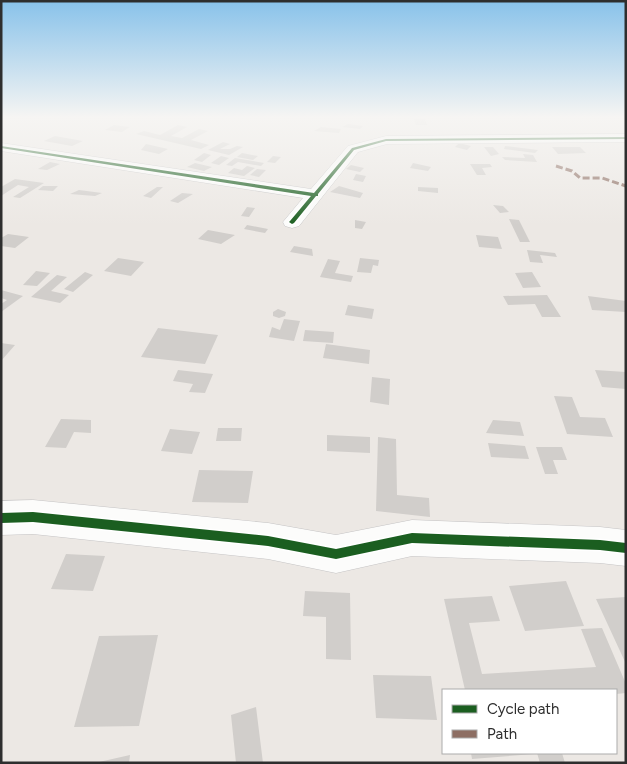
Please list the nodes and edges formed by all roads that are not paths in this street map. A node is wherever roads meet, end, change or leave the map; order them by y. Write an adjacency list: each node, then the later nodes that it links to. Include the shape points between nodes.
1 (45, 154): 3 (street)
2 (349, 154): 3 (street)
3 (316, 195): 4 (street)
4 (292, 222)
5 (1, 518): 6 (street, via 33,517 268,541 336,554 412,538)
6 (626, 548)

